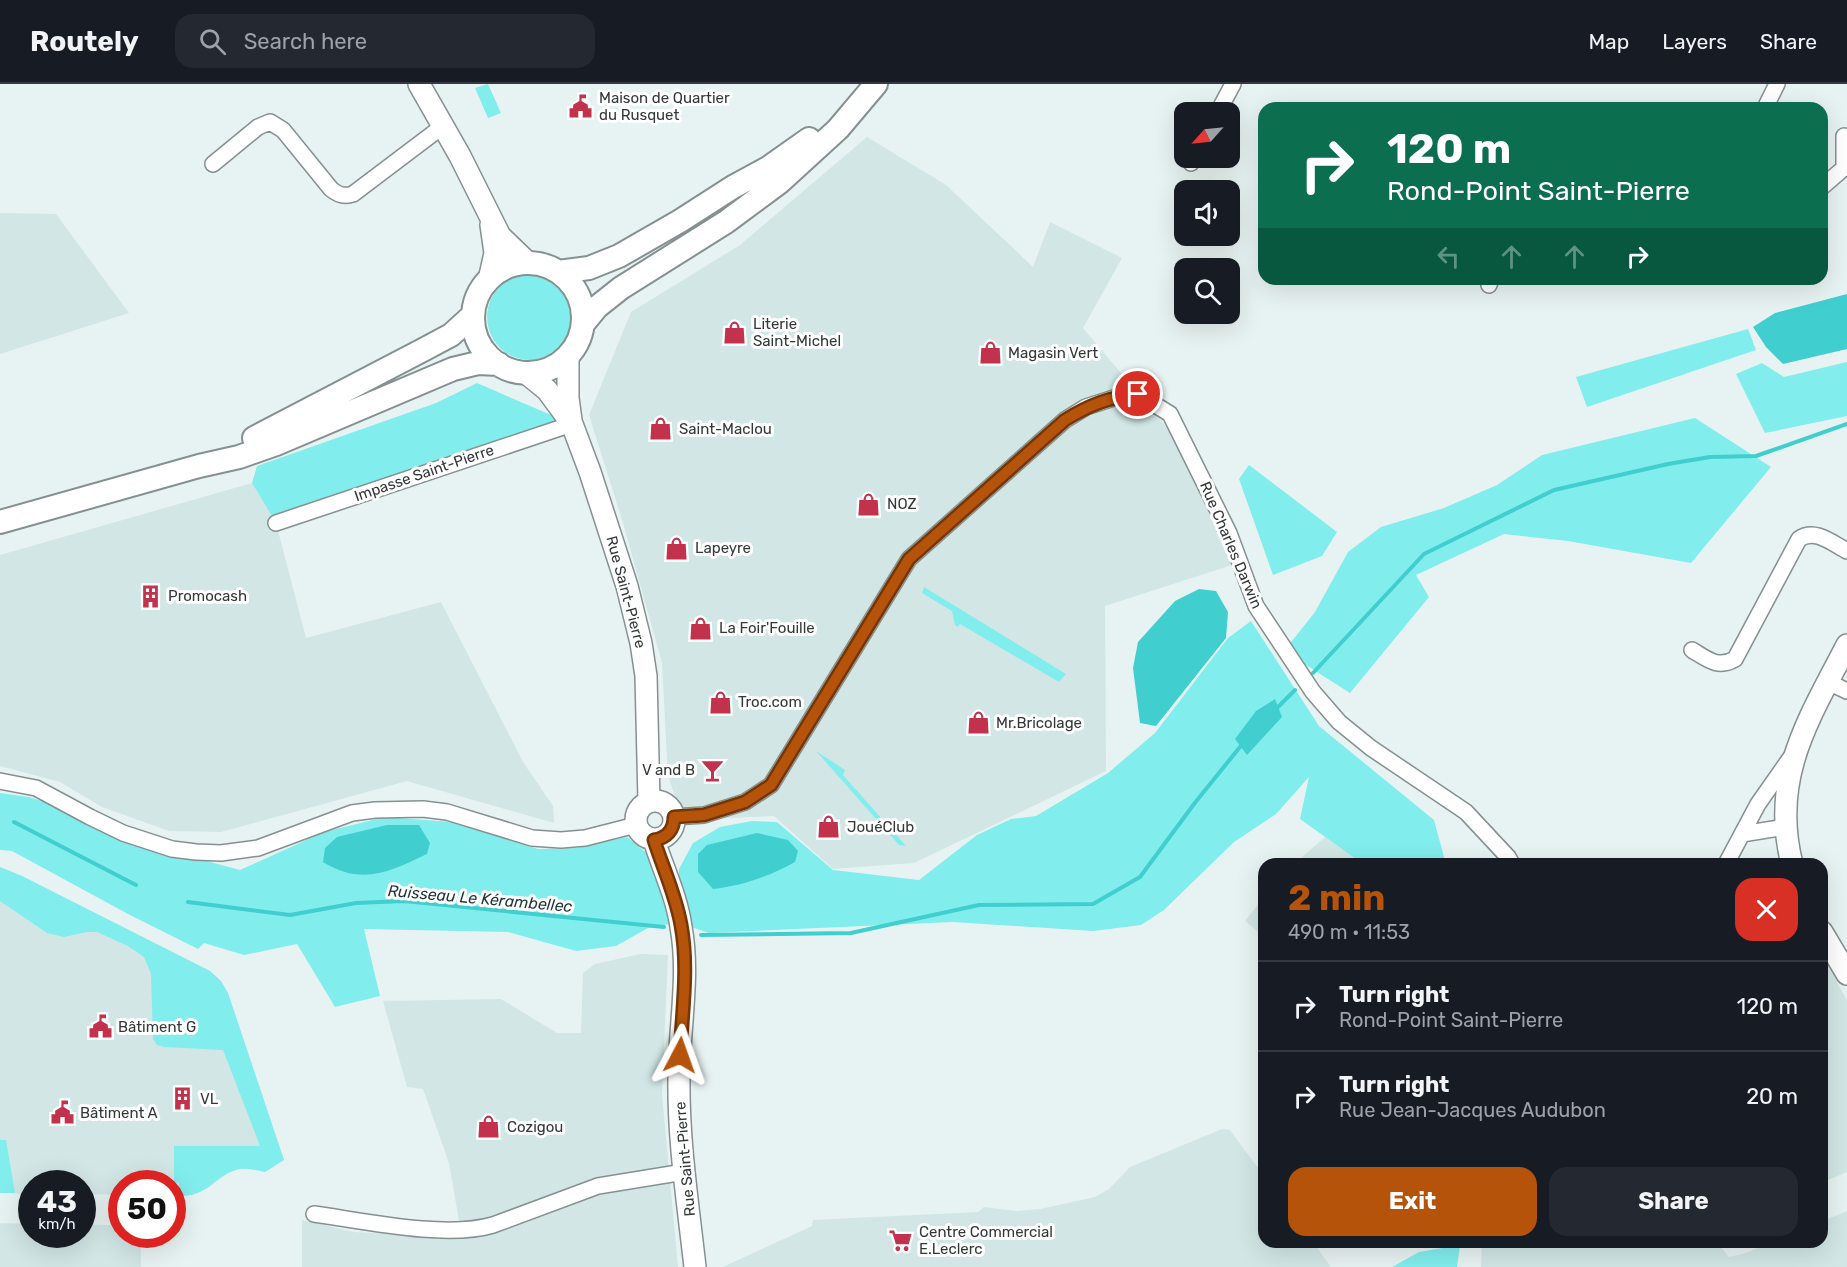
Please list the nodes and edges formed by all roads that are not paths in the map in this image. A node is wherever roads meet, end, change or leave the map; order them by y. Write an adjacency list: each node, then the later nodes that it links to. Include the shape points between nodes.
1 (419, 84): 7 (main road)
2 (1233, 84): 5 (street)
3 (1777, 84): 6 (street)
4 (872, 89): 13 (main road, via 791,153 681,221 604,263); 16 (main road, via 838,129 780,182 726,222 621,288)
5 (1223, 102)
6 (1768, 102)
7 (443, 126): 9 (street, via 348,196 331,189 283,130 270,122 258,127); 11 (main road)
8 (1844, 136): 10 (street, via 1844,168)
9 (213, 164)
10 (1828, 182)
11 (489, 215): 12 (main road, via 500,236); 14 (main road, via 495,253)
12 (528, 263): 13 (main road); 14 (main road, via 502,269)
13 (558, 272): 16 (main road, via 578,295)
14 (489, 280): 15 (main road, via 478,296)
15 (473, 315): 18 (main road, via 480,343); 21 (main road, via 451,334 390,369)
16 (583, 324): 17 (main road)
17 (568, 356): 19 (main road, via 549,369); 20 (main road, Rue Saint-Pierre)
18 (499, 364): 19 (main road); 21 (main road, via 478,363 453,369 276,444)
19 (526, 373): 20 (main road, Rue Saint-Pierre, via 547,390)
20 (572, 424): 23 (street, Impasse Saint-Pierre); 31 (main road, Rue Saint-Pierre, via 623,574 641,643 649,706)
21 (198, 466): 22 (main road)
22 (0, 522)
23 (276, 523)
24 (1847, 551): 26 (street, via 1818,536 1803,536 1735,658 1716,664)
25 (1847, 645): 27 (main road)
26 (1692, 650)
27 (1828, 682): 28 (street); 29 (main road)
28 (1847, 692)
29 (1795, 752): 34 (main road, via 1785,798); 35 (street)
30 (0, 781): 33 (street, via 36,788 123,832 172,849 196,852 258,848 352,813 375,810 447,812 532,838 561,840)
31 (650, 801): 32 (main road, via 662,802); 33 (main road, via 637,812)
32 (674, 817): 36 (main road, via 669,833); 37 (street, Rue Charles Darwin, via 704,815 745,802 771,785 909,559 1065,420 1086,407 1138,394 1170,414 1229,533 1256,606 1312,692 1339,722 1371,748 1466,812)
33 (636, 825): 36 (main road, via 642,835)
34 (1785, 827): 35 (street); 39 (main road)
35 (1742, 834): 38 (street)
36 (654, 840): 42 (main road, Rue Saint-Pierre, via 677,908 684,945 679,1078)
37 (1509, 858)
38 (1729, 858)
39 (1790, 858)
40 (1828, 942): 41 (main road)
41 (1847, 974)
42 (684, 1172): 43 (street, via 598,1186 480,1228 430,1230); 44 (main road, Rue Saint-Pierre)
43 (314, 1214)
44 (694, 1267)

